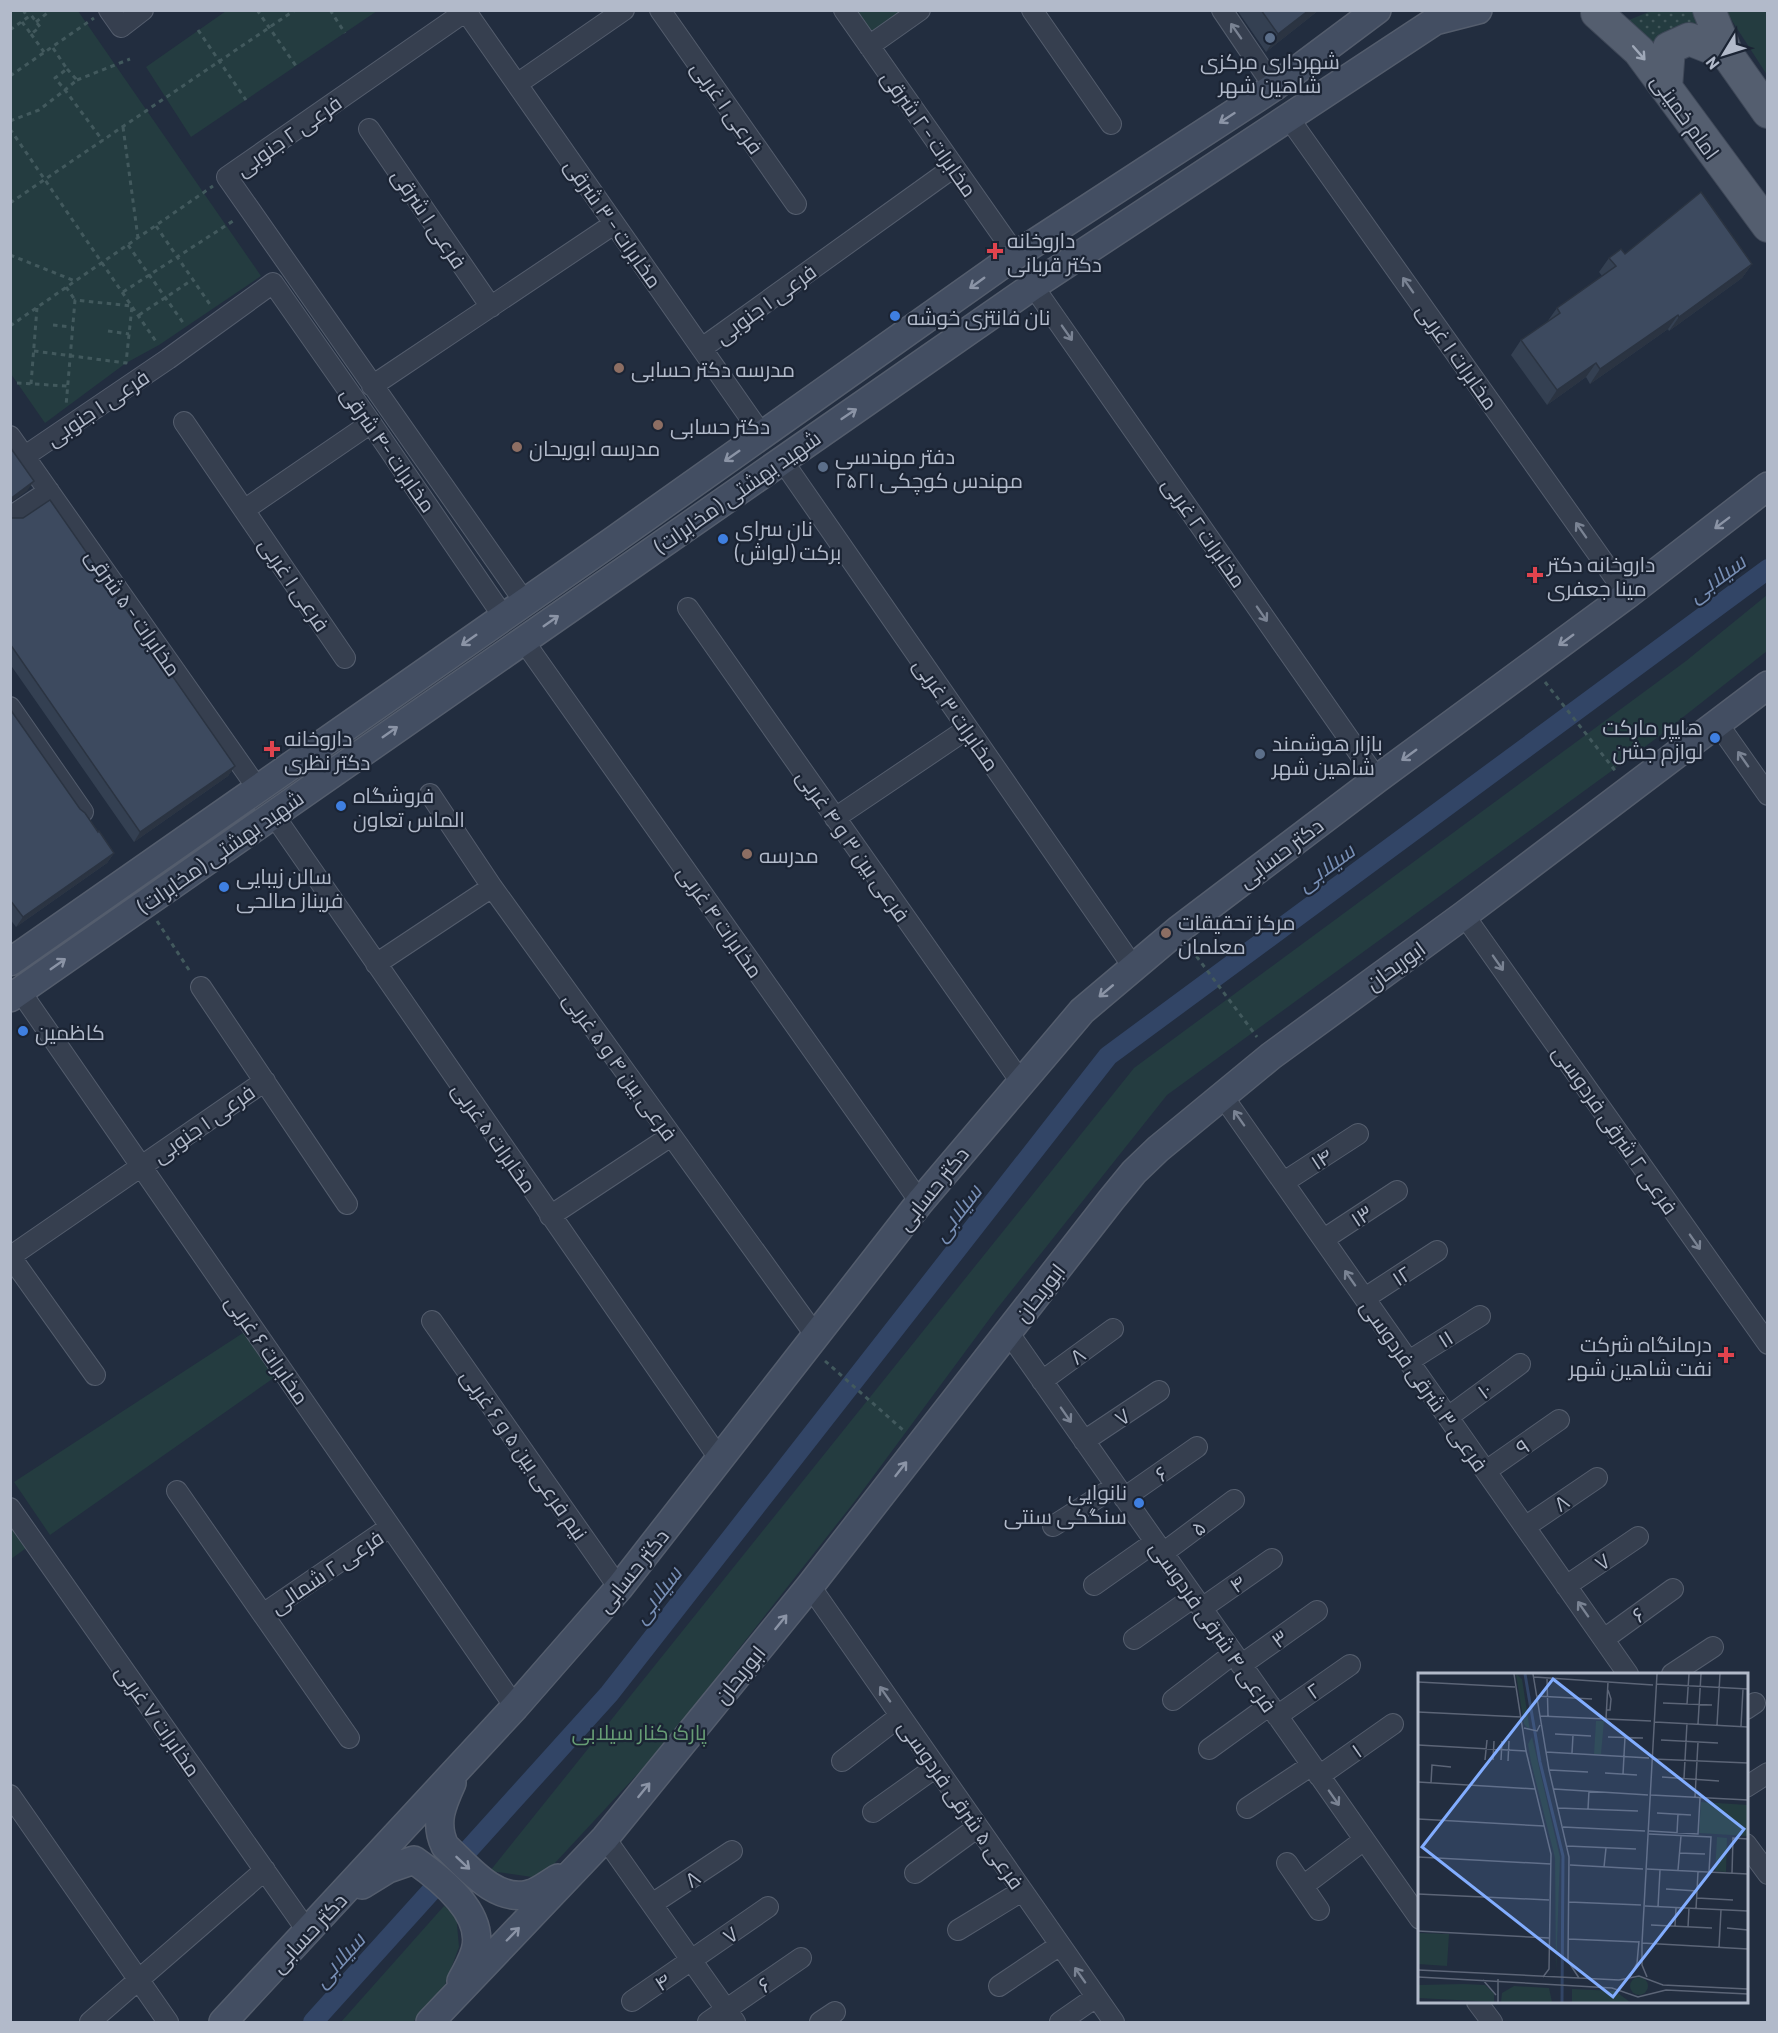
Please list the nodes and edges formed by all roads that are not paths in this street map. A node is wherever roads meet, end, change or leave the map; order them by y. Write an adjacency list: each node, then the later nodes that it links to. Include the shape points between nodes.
1 (143, 10): 13 (street, via 121,27)
2 (624, 10): 17 (street)
3 (660, 10): 25 (street, فرعی ۱ غربی)
4 (844, 10): 15 (street, مخابرات - ۲ شرقی)
5 (920, 10): 15 (street)
6 (1032, 10): 22 (street)
7 (1222, 10): 18 (street, one-way to 7)
8 (1377, 10): 18 (main road, شهید بهشتی (مخابرات))
9 (1478, 10): 14 (main road, شهید بهشتی (مخابرات))
10 (1709, 10): 16 (main road)
11 (465, 11): 17 (street, مخابرات - ۳ شرقی); 33 (street, فرعی ۲ جنوبی, via 227,177)
12 (1599, 11): 19 (main road, امام خمینی, one-way to 19, via 1639,51)
13 (102, 14)
14 (1443, 16): 21 (main road, شهید بهشتی (مخابرات))
15 (869, 46): 24 (street, مخابرات - ۲ شرقی)
16 (1727, 54): 19 (main road, via 1689,39 1669,48); 20 (main road)
17 (517, 84): 26 (street, مخابرات - ۳ شرقی)
18 (1274, 87): 28 (main road, شهید بهشتی (مخابرات), one-way to 28)
19 (1666, 88): 27 (main road, امام خمینی)
20 (1767, 112)
21 (1288, 117): 30 (main road, شهید بهشتی (مخابرات)); 44 (street, مخابرات ۱ غربی, one-way to 21)
22 (1111, 124)
23 (369, 129): 31 (street, فرعی ۱ شرقی)
24 (954, 167): 28 (street, مخابرات - ۲ شرقی); 32 (street, فرعی ۱ جنوبی)
25 (796, 204)
26 (614, 224): 31 (street); 32 (street, مخابرات - ۳ شرقی)
27 (1767, 226)
28 (1016, 255): 36 (main road, شهید بهشتی (مخابرات), one-way to 36)
29 (273, 283): 35 (street, مخابرات -۴ شرقی); 38 (street, فرعی ۱ جنوبی)
30 (1033, 286): 39 (main road, شهید بهشتی (مخابرات), one-way to 30); 53 (street, مخابرات ۲ غربی, one-way to 53)
31 (491, 307): 33 (street)
32 (702, 348): 36 (street, مخابرات - ۳ شرقی)
33 (372, 386): 46 (street)
34 (184, 422): 42 (street)
35 (371, 423): 42 (street); 46 (street, مخابرات -۴ شرقی)
36 (762, 435): 46 (main road, شهید بهشتی (مخابرات), one-way to 46)
37 (10, 436): 38 (street, مخابرات - ۵ شرقی)
38 (25, 456): 41 (street, مخابرات - ۵ شرقی)
39 (782, 460): 47 (main road, شهید بهشتی (مخابرات), one-way to 39); 52 (street, مخابرات ۳ غربی)
40 (1767, 486): 44 (main road, دکتر حسابی, one-way to 44)
41 (49, 491): 43 (street); 54 (street, مخابرات - ۵ شرقی)
42 (244, 510): 48 (street, فرعی ۱ غربی)
43 (10, 517)
44 (1627, 595): 53 (main road, دکتر حسابی, one-way to 53)
45 (688, 608): 59 (street, فرعی بین ۳ و ۴ غربی)
46 (514, 609): 54 (main road, شهید بهشتی (مخابرات), one-way to 54)
47 (523, 640): 58 (main road, شهید بهشتی (مخابرات), one-way to 47); 77 (street, مخابرات ۴ غربی)
48 (345, 658)
49 (1767, 685): 51 (main road, ابوریحان)
50 (10, 707): 57 (street)
51 (1718, 724): 56 (street, one-way to 51); 63 (main road, ابوریحان)
52 (967, 729): 59 (street); 66 (street, مخابرات ۳ غربی)
53 (1377, 779): 66 (main road, دکتر حسابی)
54 (258, 789): 60 (main road, شهید بهشتی (مخابرات))
55 (430, 795): 62 (street, فرعی بین ۴ و ۵ غربی)
56 (1767, 795)
57 (83, 812)
58 (273, 814): 61 (main road, شهید بهشتی (مخابرات)); 65 (street, مخابرات ۵ غربی)
59 (835, 818): 70 (street, فرعی بین ۳ و ۴ غربی)
60 (159, 858): 61 (main road); 64 (main road, شهید بهشتی (مخابرات))
61 (175, 883): 68 (main road, شهید بهشتی (مخابرات), one-way to 61)
62 (492, 887): 65 (street); 73 (street, فرعی بین ۴ و ۵ غربی)
63 (1464, 915): 71 (main road, ابوریحان); 89 (street, فرعی ۲ شرقی فردوسی, one-way to 89)
64 (10, 962)
65 (376, 964): 79 (street, مخابرات ۵ غربی)
66 (1134, 968): 70 (main road, دکتر حسابی, one-way to 70, via 1082,1011)
67 (201, 987): 69 (street)
68 (15, 994): 74 (street, مخابرات ۶ غربی)
69 (265, 1081): 74 (street, فرعی ۱ جنوبی); 78 (street)
70 (1021, 1082): 77 (main road, دکتر حسابی)
71 (1222, 1095): 75 (street, فرعی ۳ شرقی فردوسی, one-way to 71); 87 (main road, ابوریحان, via 1134,1172)
72 (1358, 1134): 75 (street, ۱۴)
73 (671, 1136): 79 (street); 88 (street, فرعی بین ۴ و ۵ غربی)
74 (142, 1166): 82 (street, فرعی ۱ جنوبی); 107 (street, مخابرات ۶ غربی)
75 (1284, 1182): 80 (street, فرعی ۳ شرقی فردوسی)
76 (1397, 1191): 80 (street, ۱۳)
77 (920, 1202): 88 (main road, دکتر حسابی)
78 (347, 1204)
79 (550, 1216): 99 (street, مخابرات ۵ غربی)
80 (1324, 1239): 83 (street, فرعی ۳ شرقی فردوسی, one-way to 80)
81 (1437, 1251): 83 (street, ۱۲)
82 (11, 1256): 92 (street)
83 (1365, 1298): 90 (street, فرعی ۳ شرقی فردوسی)
84 (1480, 1316): 90 (street, ۱۱)
85 (432, 1321): 115 (street, نیم فرعی بین ۵ و ۶ غربی)
86 (1113, 1329): 93 (street, ۸)
87 (1008, 1332): 93 (street, فرعی ۴ شرقی فردوسی); 113 (main road, ابوریحان, one-way to 87)
88 (812, 1341): 99 (main road, دکتر حسابی)
89 (1767, 1344)
90 (1409, 1361): 95 (street, فرعی ۳ شرقی فردوسی)
91 (1520, 1364): 95 (street, ۱۰)
92 (95, 1375)
93 (1042, 1381): 97 (street, فرعی ۴ شرقی فردوسی, one-way to 97)
94 (1159, 1391): 97 (street, ۷)
95 (1448, 1417): 100 (street, فرعی ۳ شرقی فردوسی)
96 (1558, 1420): 100 (street, ۹)
97 (1084, 1441): 103 (street, فرعی ۴ شرقی فردوسی)
98 (1197, 1447): 103 (street, ۶)
99 (719, 1458): 115 (main road, دکتر حسابی)
100 (1486, 1471): 108 (street, فرعی ۳ شرقی فردوسی)
101 (1597, 1478): 108 (street, ۸)
102 (177, 1491): 119 (street)
103 (1120, 1492): 106 (street, ۶); 110 (street, فرعی ۴ شرقی فردوسی)
104 (1234, 1500): 110 (street, ۵)
105 (10, 1508): 151 (street, مخابرات ۷ غربی)
106 (1053, 1526)
107 (390, 1527): 119 (street, فرعی ۲ شمالی); 128 (street, مخابرات ۶ غربی)
108 (1525, 1527): 114 (street, فرعی ۳ شرقی فردوسی)
109 (1638, 1537): 114 (street, ۷)
110 (1159, 1548): 112 (street, ۵); 117 (street, فرعی ۴ شرقی فردوسی)
111 (1272, 1558): 117 (street, ۴)
112 (1094, 1585)
113 (810, 1586): 130 (street, فرعی ۵ شرقی فردوسی, one-way to 113); 144 (main road, ابوریحان, one-way to 113)
114 (1566, 1586): 121 (street, فرعی ۳ شرقی فردوسی, one-way to 114)
115 (619, 1588): 128 (main road, دکتر حسابی)
116 (1673, 1589): 121 (street, ۶)
117 (1198, 1603): 120 (street, ۴); 123 (street, فرعی ۴ شرقی فردوسی)
118 (1317, 1611): 123 (street, ۳)
119 (263, 1614): 132 (street)
120 (1134, 1639)
121 (1604, 1639): 125 (street, فرعی ۳ شرقی فردوسی)
122 (1713, 1647): 126 (street)
123 (1238, 1659): 127 (street, ۳); 129 (street, فرعی ۴ شرقی فردوسی)
124 (1350, 1665): 129 (street, ۲)
125 (1627, 1673)
126 (1674, 1673)
127 (1173, 1700)
128 (515, 1707): 135 (main road, دکتر حسابی)
129 (1273, 1710): 133 (street, ۲); 137 (street, فرعی ۴ شرقی فردوسی)
130 (900, 1716): 134 (street); 136 (street, فرعی ۵ شرقی فردوسی)
131 (1393, 1724): 137 (street, ۱)
132 (349, 1738)
133 (1209, 1749)
134 (842, 1761)
135 (462, 1763): 150 (main road, one-way to 150, via 439,1815 439,1832 445,1846 493,1888 512,1894 529,1894); 155 (main road, دکتر حسابی)
136 (936, 1767): 142 (street); 143 (street, فرعی ۵ شرقی فردوسی)
137 (1315, 1770): 141 (street, ۱); 145 (street, فرعی ۴ شرقی فردوسی, one-way to 145)
138 (1767, 1773): 139 (street)
139 (1748, 1786)
140 (10, 1795): 165 (street)
141 (1247, 1808)
142 (873, 1812)
143 (978, 1827): 152 (street); 154 (street, فرعی ۵ شرقی فردوسی)
144 (605, 1838): 150 (main road, ابوریحان); 156 (street)
145 (1364, 1840): 153 (street); 158 (street, فرعی ۴ شرقی فردوسی)
146 (1748, 1846): 149 (street)
147 (732, 1851): 156 (street, ۸)
148 (1287, 1863): 153 (street)
149 (1766, 1868)
150 (576, 1869): 167 (main road, ابوریحان, one-way to 150)
151 (265, 1870): 161 (street, مخابرات ۷ غربی); 165 (street)
152 (915, 1872)
153 (1303, 1886): 159 (street)
154 (1022, 1891): 160 (street); 162 (street, فرعی ۵ شرقی فردوسی)
155 (340, 1897): 161 (main road, دکتر حسابی); 167 (main road, via 388,1869 414,1860 465,1905 475,1926 475,1951)
156 (652, 1904): 164 (street)
157 (768, 1907): 164 (street, ۷)
158 (1416, 1907)
159 (1319, 1910)
160 (958, 1930)
161 (308, 1932): 174 (main road, دکتر حسابی)
162 (1060, 1946): 166 (street); 168 (street, فرعی ۵ شرقی فردوسی, one-way to 162)
163 (801, 1958): 171 (street, ۶)
164 (692, 1961): 169 (street, ۴); 171 (street)
165 (140, 1981): 172 (street); 173 (street)
166 (999, 1986)
167 (455, 1996): 175 (main road, ابوریحان)
168 (1096, 1997): 177 (street); 178 (street, فرعی ۵ شرقی فردوسی)
169 (632, 2001)
170 (1478, 2003): 179 (street)
171 (731, 2016): 176 (street)
172 (90, 2022)
173 (168, 2022)
174 (223, 2022)
175 (430, 2022)
176 (708, 2022)
177 (1060, 2022)
178 (1114, 2022)
179 (1492, 2022)

